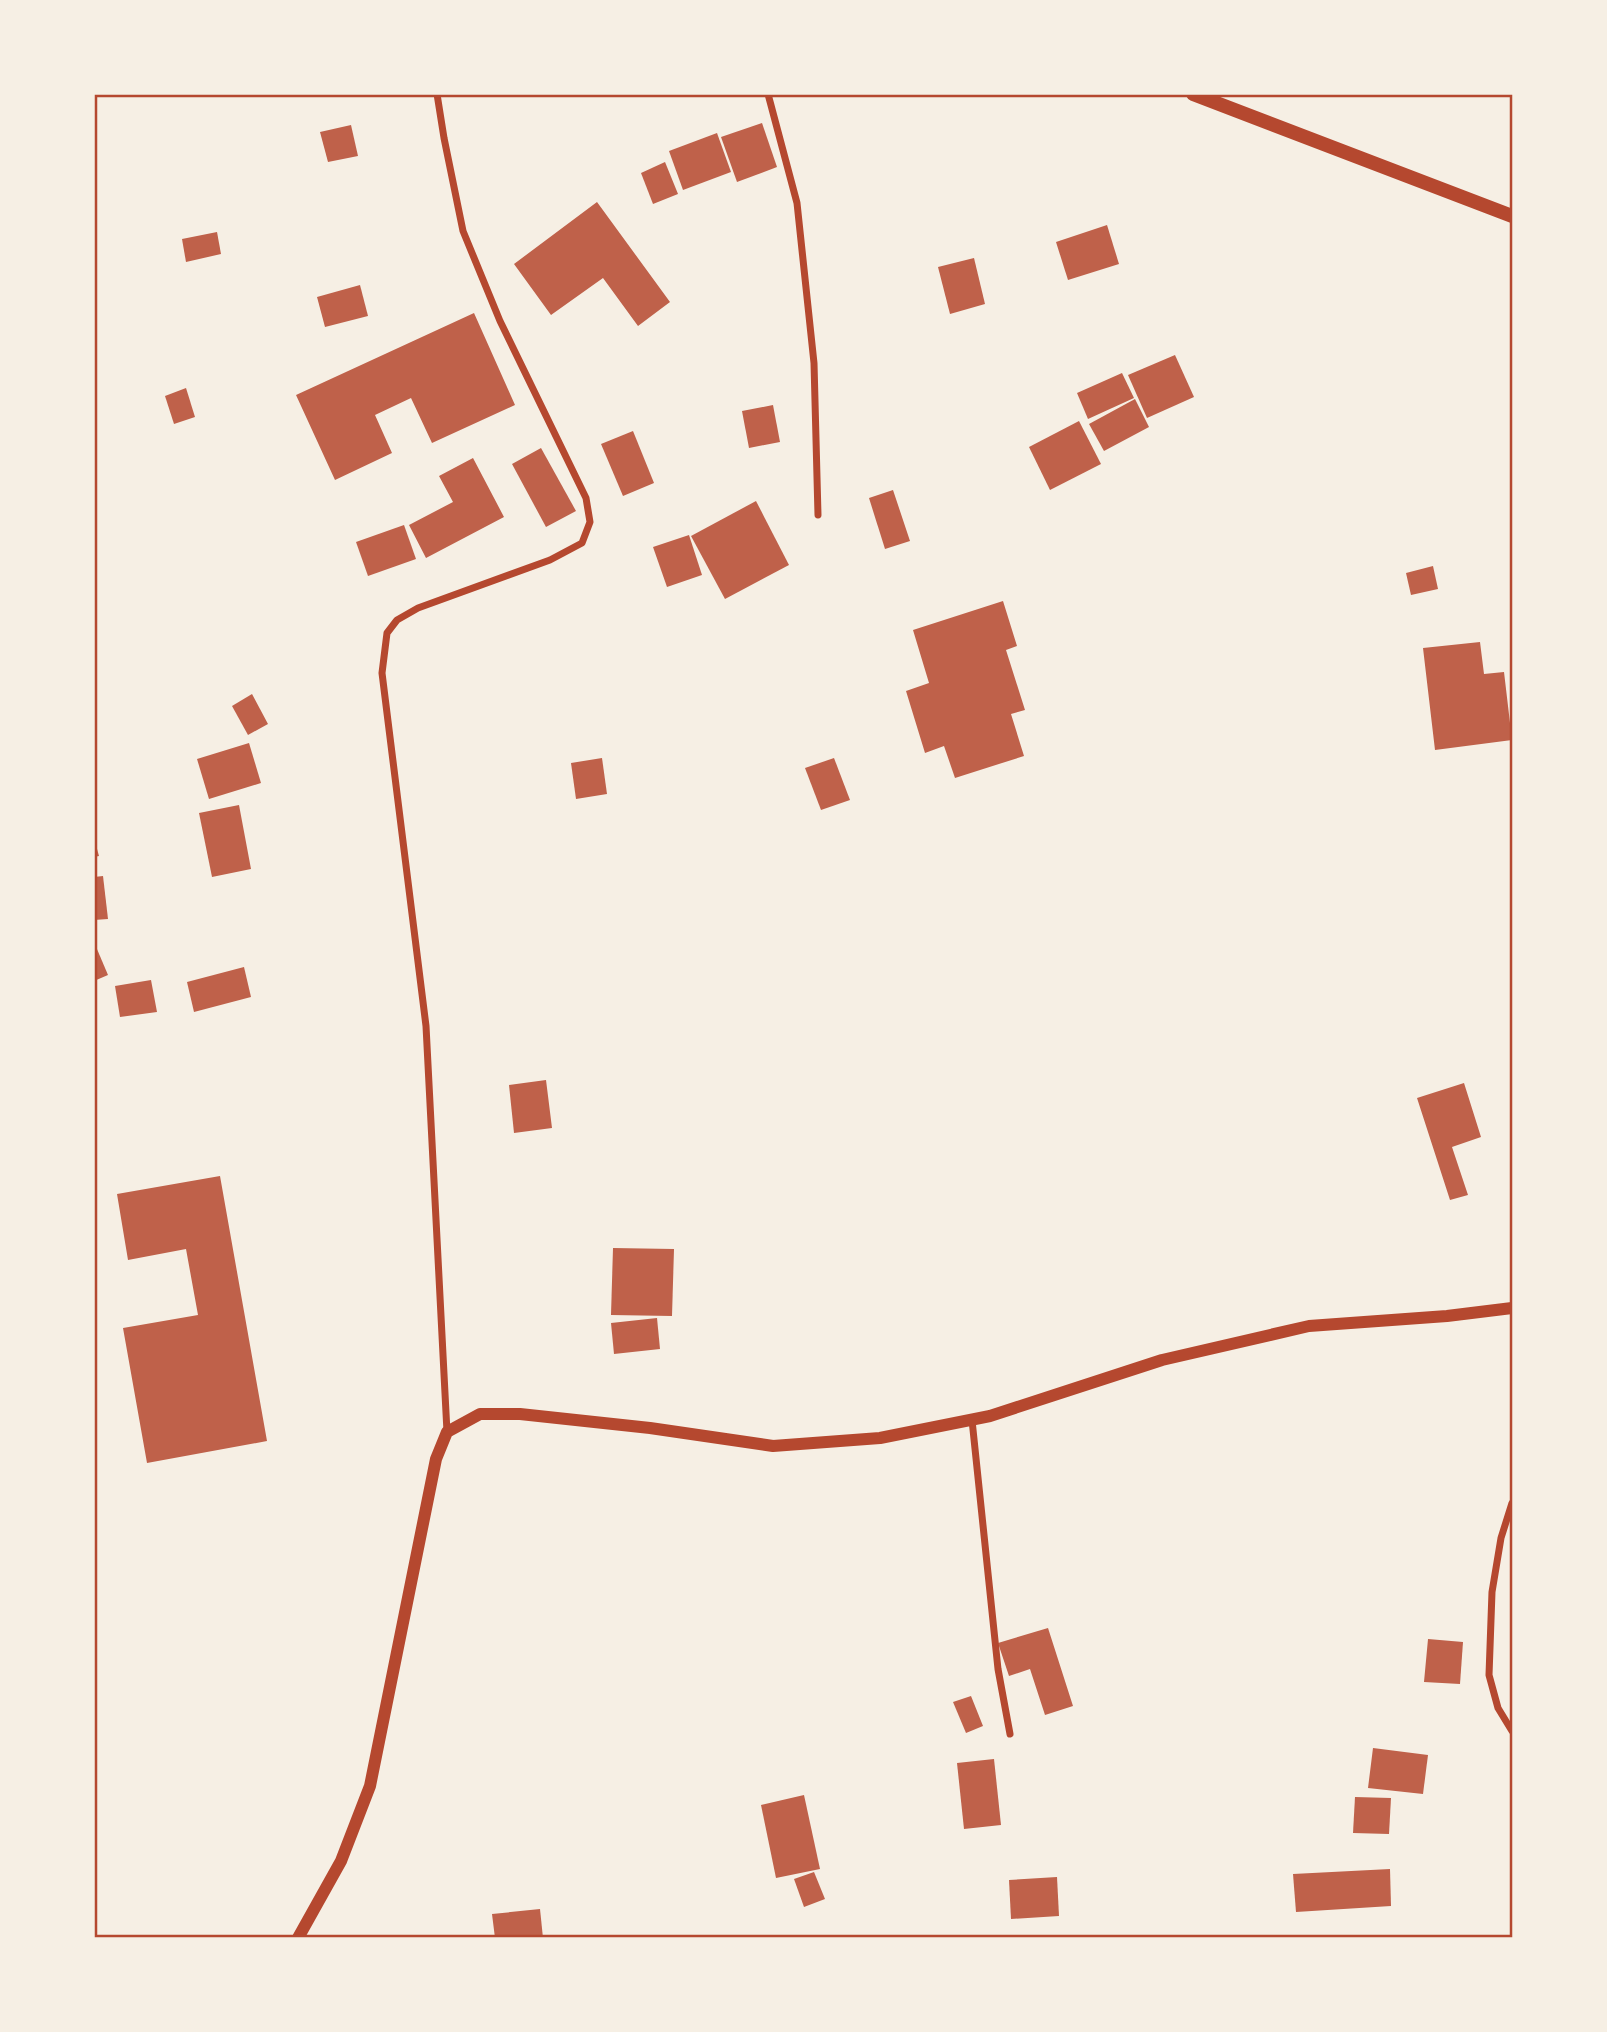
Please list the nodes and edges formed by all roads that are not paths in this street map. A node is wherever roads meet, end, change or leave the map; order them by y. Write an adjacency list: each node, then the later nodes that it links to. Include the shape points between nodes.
1 (437, 94): 8 (street, via 463,230 499,321 586,498 590,522 582,543 550,560 418,608 397,620 387,633 382,673 426,1026)
2 (768, 94): 5 (street, via 797,203 814,363)
3 (1193, 94): 4 (main road)
4 (1513, 216)
5 (818, 515)
6 (1513, 1308): 7 (street, via 1309,1326 1162,1360)
7 (972, 1420): 8 (street, via 880,1438 773,1446 520,1414 480,1413); 11 (street, via 998,1669)
8 (447, 1432): 12 (street, via 436,1460 370,1786 341,1861)
9 (1513, 1503): 10 (street, via 1501,1538 1492,1592 1489,1675 1498,1708)
10 (1513, 1731)
11 (1010, 1734)
12 (298, 1937)

